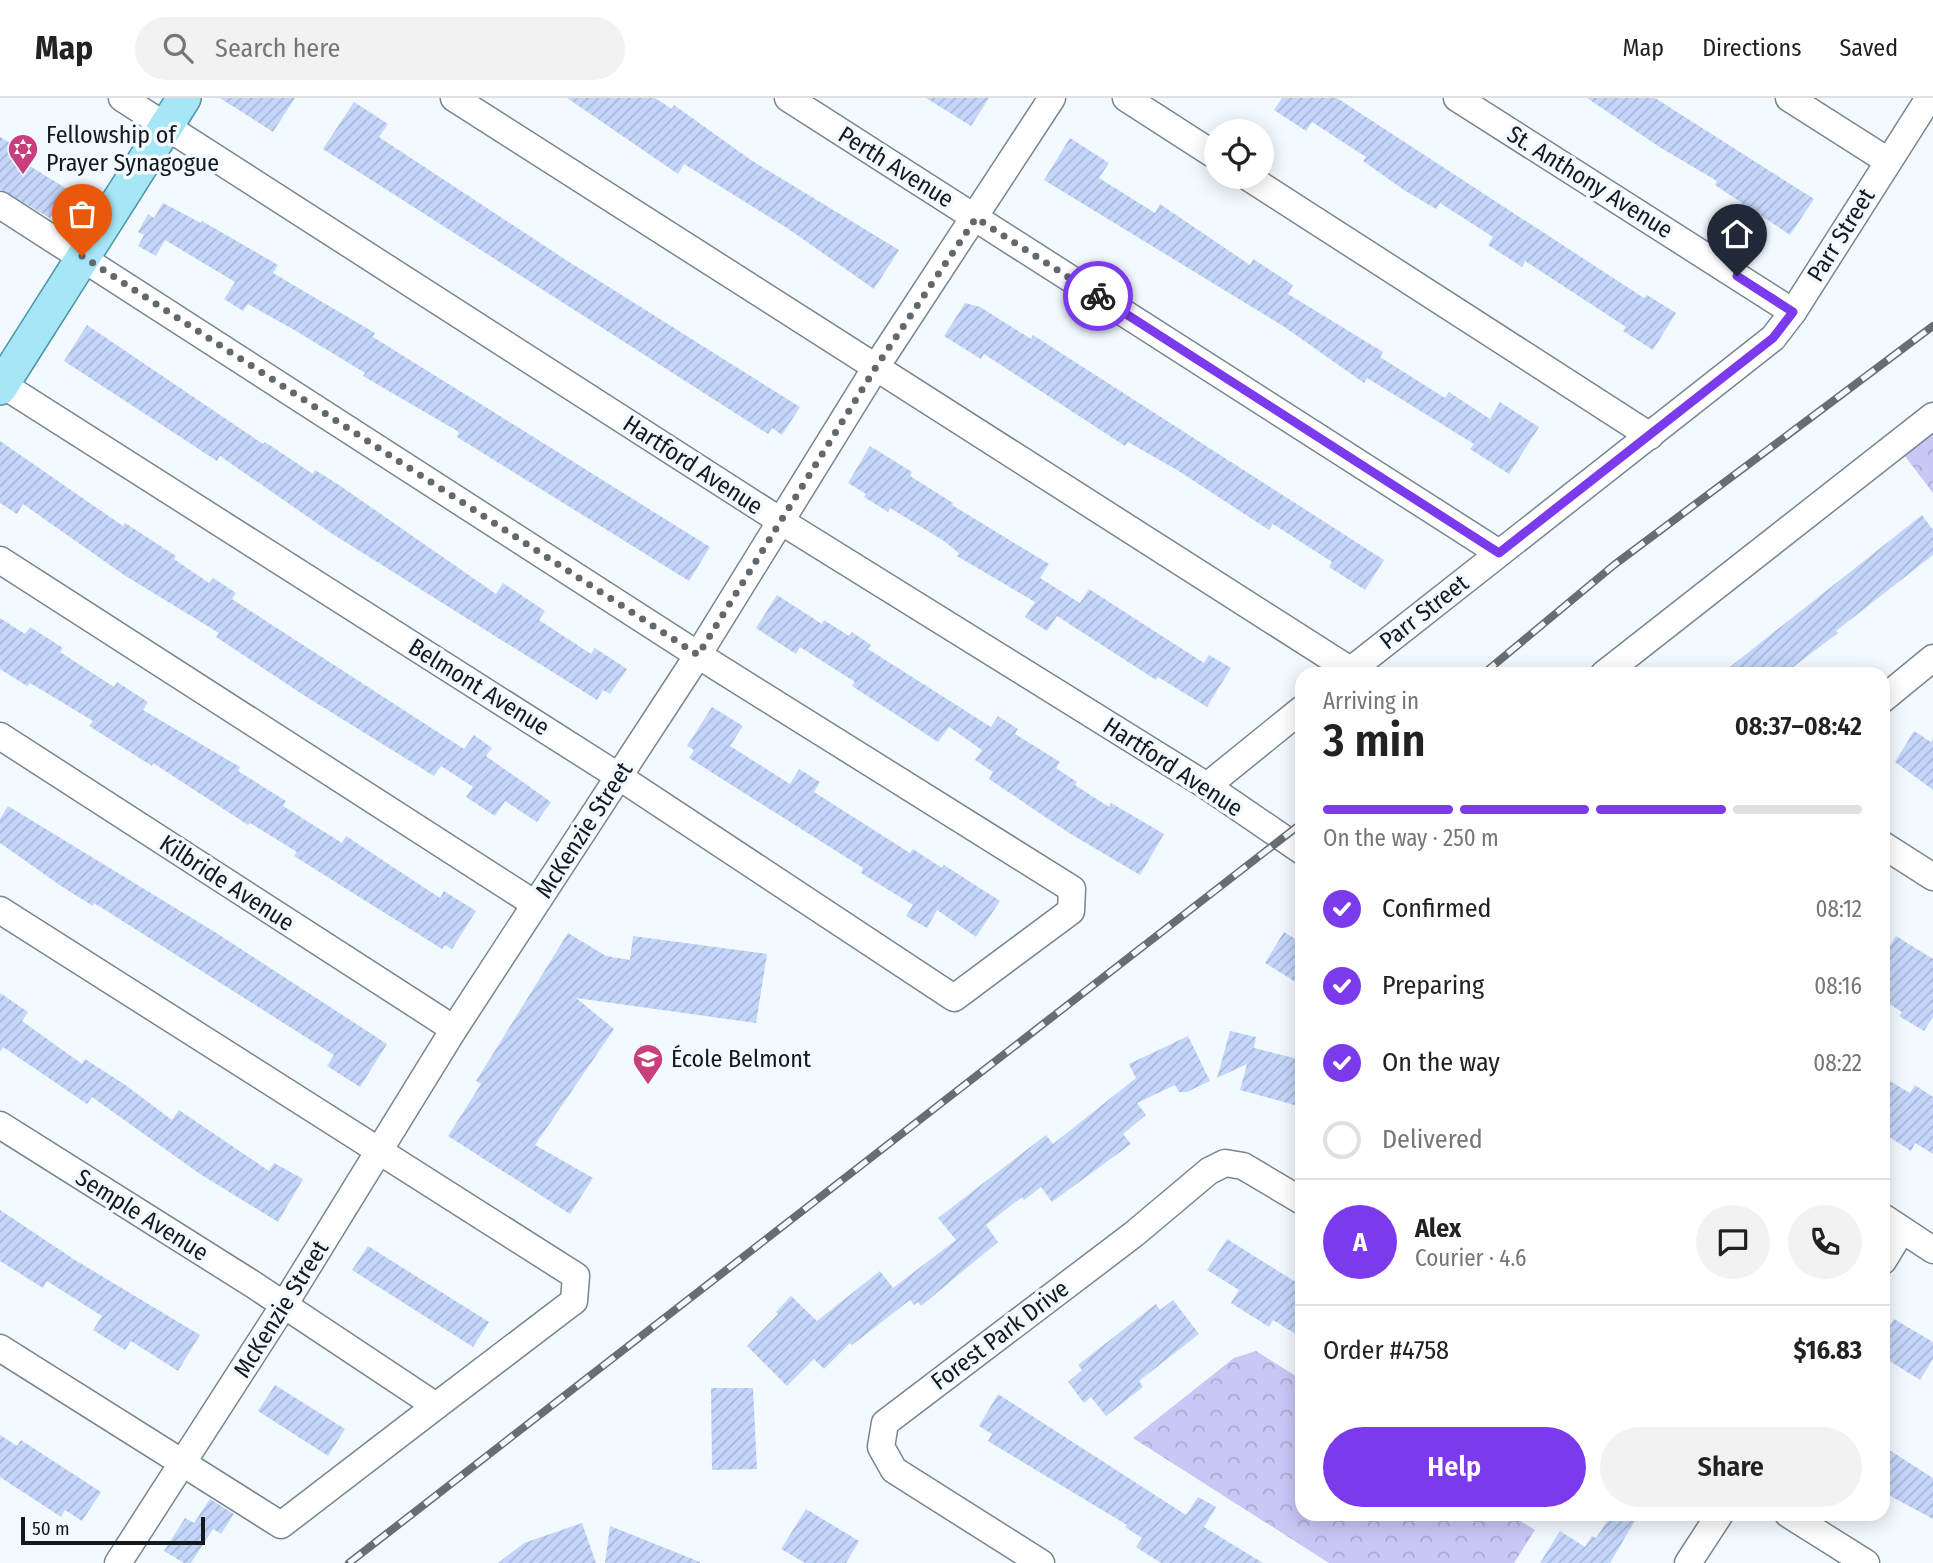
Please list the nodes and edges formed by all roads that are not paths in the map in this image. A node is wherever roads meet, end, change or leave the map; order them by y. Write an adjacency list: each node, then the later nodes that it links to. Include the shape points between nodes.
1 (122, 98): 10 (street, Hartford Avenue)
2 (184, 98): 10 (main road)
3 (454, 98): 18 (street)
4 (788, 98): 15 (street, Perth Avenue)
5 (1052, 98): 15 (street, McKenzie Street)
6 (1126, 98): 11 (street)
7 (1457, 98): 17 (street, St. Anthony Avenue)
8 (1789, 98): 12 (street)
9 (1929, 98): 12 (street, Parr Street)
10 (166, 126): 16 (main road); 22 (street, Hartford Avenue)
11 (1204, 148)
12 (1888, 161): 17 (street, Parr Street)
13 (1267, 189): 21 (street)
14 (0, 205): 16 (street)
15 (976, 218): 18 (street, McKenzie Street); 23 (street, Perth Avenue)
16 (82, 256): 19 (main road); 25 (street)
17 (1793, 312): 21 (street, Parr Street, via 1773,338)
18 (876, 367): 22 (street, McKenzie Street); 27 (street)
19 (1, 385): 33 (street, Belmont Avenue)
20 (1933, 416): 29 (street)
21 (1650, 436): 23 (street, Parr Street)
22 (779, 520): 25 (street, McKenzie Street); 34 (street, Hartford Avenue)
23 (1499, 553): 28 (street, Parr Street)
24 (0, 560): 38 (street)
25 (698, 655): 33 (street, McKenzie Street); 33 (street, Belmont Avenue, via 1072,889 1072,911 954,998)
26 (1933, 658): 30 (street)
27 (1340, 667)
28 (1354, 667)
29 (1613, 667)
30 (1890, 693)
31 (1295, 715): 34 (street)
32 (0, 736): 40 (street, Kilbride Avenue)
33 (618, 776): 38 (street, McKenzie Street)
34 (1207, 786): 35 (street, Hartford Avenue)
35 (1295, 846)
36 (1890, 849): 37 (street)
37 (1933, 877)
38 (536, 904): 40 (street, McKenzie Street)
39 (0, 910): 42 (street)
40 (454, 1029): 42 (street, McKenzie Street)
41 (0, 1125): 46 (street, Semple Avenue)
42 (379, 1149): 46 (street, McKenzie Street); 48 (street, via 576,1276 574,1301)
43 (1295, 1197): 53 (street, Forest Park Drive, via 1243,1166 1225,1163 1209,1171 1135,1234 886,1423 880,1447 894,1470)
44 (1893, 1224): 45 (street)
45 (1933, 1250)
46 (284, 1305): 48 (street, Semple Avenue); 49 (street, McKenzie Street)
47 (0, 1348): 49 (street)
48 (436, 1406): 49 (street, via 281,1525)
49 (182, 1464): 52 (street, McKenzie Street)
50 (1715, 1521): 54 (street)
51 (1799, 1521): 55 (street)
52 (118, 1563)
53 (1041, 1563)
54 (1688, 1563)
55 (1866, 1563)

